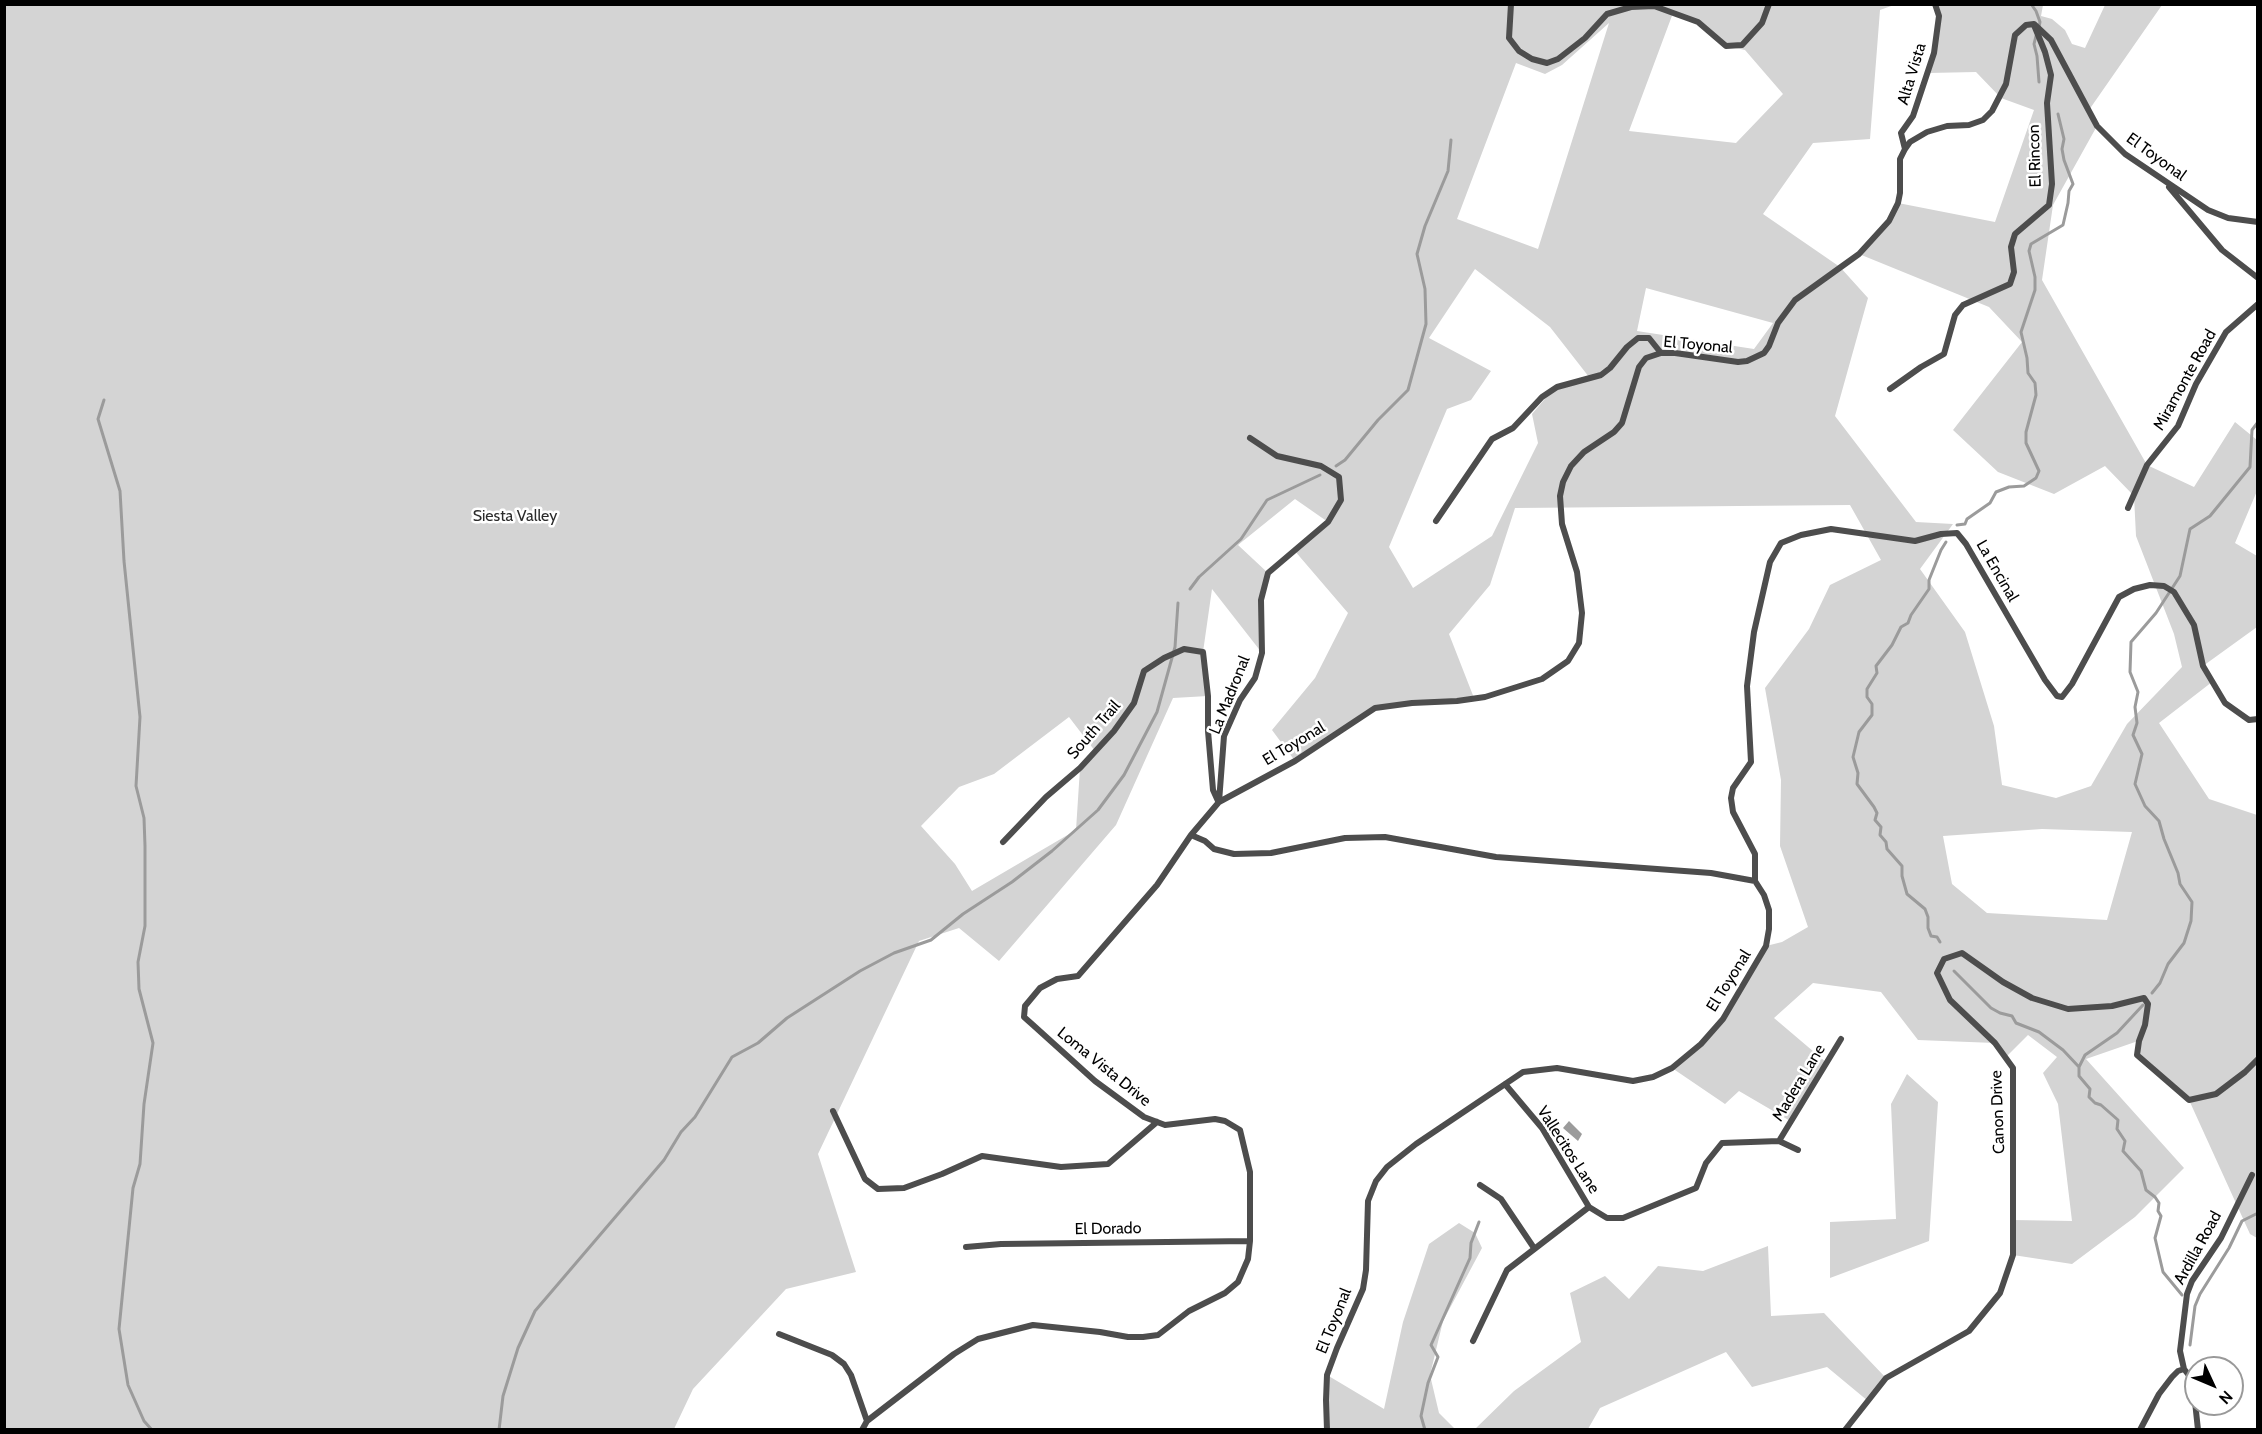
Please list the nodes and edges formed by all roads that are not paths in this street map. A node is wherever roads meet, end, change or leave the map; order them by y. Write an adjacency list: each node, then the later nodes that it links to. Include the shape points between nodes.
1 (1510, 4): 2 (street, via 1509,38 1519,51 1547,63 1585,38 1607,14 1631,7 1654,6 1698,22 1726,46 1742,45 1762,23)
2 (1769, 4)
3 (1935, 4): 5 (street, Alta Vista, via 1940,16 1934,53 1913,116 1901,133)
4 (2034, 24): 5 (street, via 2026,25 2015,35 2003,91 1983,120 1927,132); 6 (street, El Toyonal, via 2051,40 2097,126 2125,154); 11 (street, El Rincon, via 2050,75 2049,205 2015,234 2010,284 1963,305 1955,315 1944,354)
5 (1905, 148): 10 (street, El Toyonal, via 1900,159 1898,203 1889,221 1859,254 1795,300 1778,323 1764,353 1738,362)
6 (2165, 182): 7 (street, El Toyonal, via 2208,210 2228,218); 8 (street, via 2222,250)
7 (2258, 222)
8 (2258, 278)
9 (2258, 304): 13 (street, Miramonte Road, via 2226,332 2196,384 2178,426 2147,465)
10 (1661, 353): 14 (street, via 1649,338 1638,338 1601,375 1557,387 1542,397 1513,428 1492,440); 16 (street, El Toyonal, via 1646,358 1639,367 1622,423 1570,466 1563,482 1562,524 1577,572 1582,613 1579,643 1568,661 1542,679 1485,697 1375,708 1296,762)
11 (1890, 388)
12 (1250, 438): 16 (street, La Madronal, via 1277,456 1321,466 1339,477 1341,500 1328,522 1268,573 1262,600 1262,652 1255,678 1224,736)
13 (2128, 508)
14 (1436, 521)
15 (2258, 719): 19 (street, La Encinal, via 2249,720 2225,703 2203,666 2194,626 2174,592 2164,586 2150,585 2119,597 2062,697 2045,680 1957,533 1915,541 1831,529 1801,535 1780,543 1770,562 1747,686 1751,762 1733,788 1731,798 1733,812 1755,854)
16 (1219, 802): 17 (street, El Toyonal); 18 (street, South Trail, via 1213,790 1203,652 1185,650 1144,671 1134,703 1114,731)
17 (1191, 836): 19 (street, via 1214,849 1234,854 1271,853 1345,838 1385,837 1496,857 1711,873); 24 (street, Loma Vista Drive, via 1157,885 1078,976 1057,979 1040,988 1025,1006 1024,1017 1095,1081)
18 (1003, 842)
19 (1755, 881): 22 (street, El Toyonal, via 1769,910 1766,946 1723,1019 1682,1061 1653,1077 1633,1081 1557,1068 1523,1072)
20 (1841, 1040): 25 (street, Madera Lane)
21 (2258, 1059): 39 (street, Canon Drive, via 2216,1094 2188,1100 2137,1055 2148,1004 2144,998 2112,1006 2068,1009 2032,998 1962,953 1944,958 1937,973 1950,1000 1995,1043 2013,1068 2013,1255 2000,1293 1969,1331 1886,1378)
22 (1505, 1084): 29 (street, Vallecitos Lane, via 1542,1128); 38 (street, El Toyonal, via 1416,1144 1388,1167 1372,1188 1363,1289 1327,1375)
23 (833, 1111): 24 (street, via 865,1179 878,1190 904,1188 982,1156 1061,1167 1108,1164)
24 (1156, 1122): 30 (street, Loma Vista Drive, via 1176,1125 1215,1119 1240,1130 1250,1172)
25 (1779, 1141): 26 (street, Vallecitos Lane); 29 (street, Vallecitos Lane, via 1722,1143 1706,1163 1696,1188 1623,1218 1607,1218)
26 (1798, 1150)
27 (2252, 1175): 35 (street, Ardilla Road, via 2187,1294 2180,1351)
28 (1480, 1185): 32 (street, via 1501,1199)
29 (1589, 1207): 32 (street)
30 (1250, 1241): 31 (street, El Dorado); 36 (street, Loma Vista Drive, via 1243,1274 1232,1288 1189,1311 1158,1335 1128,1337 1033,1325 997,1333 954,1354)
31 (966, 1247)
32 (1534, 1248): 34 (street, via 1507,1270)
33 (779, 1334): 36 (street, via 832,1355 844,1364)
34 (1473, 1341)
35 (2184, 1370): 40 (street, via 2178,1371 2159,1394)
36 (867, 1421): 37 (street, Loma Vista Drive)
37 (862, 1430)
38 (1327, 1430)
39 (1845, 1430)
40 (2140, 1430)

